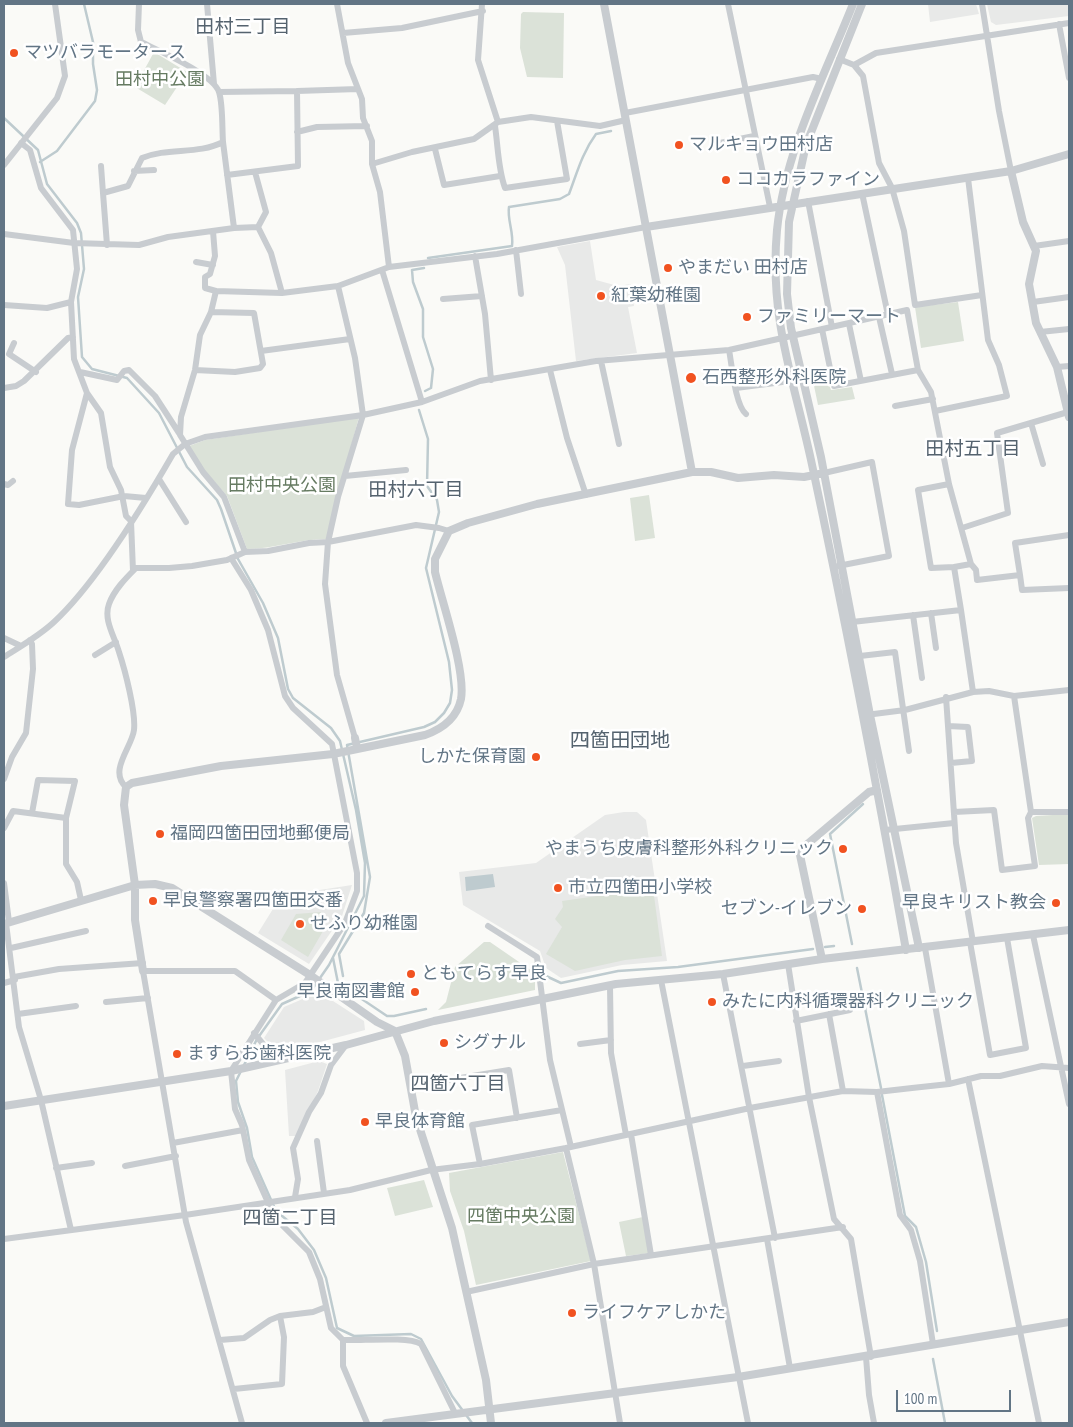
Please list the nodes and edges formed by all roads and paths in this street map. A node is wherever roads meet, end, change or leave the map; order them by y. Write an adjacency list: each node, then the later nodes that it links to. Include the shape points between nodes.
1 (55, 4): 31 (street, via 65,76 57,98)
2 (139, 4): 19 (street, via 141,42 191,67)
3 (208, 4): 19 (street)
4 (337, 4): 13 (street)
5 (604, 4): 24 (street)
6 (728, 4): 21 (street)
7 (853, 4): 18 (street)
8 (862, 4): 15 (street)
9 (982, 4): 14 (street)
10 (483, 7): 13 (street, via 402,28); 26 (street, via 478,60)
11 (1069, 23): 12 (street)
12 (1059, 24): 14 (street); 17 (street)
13 (343, 33): 20 (street, via 348,63)
14 (988, 34): 16 (street, via 876,53); 40 (street)
15 (839, 59): 16 (street); 49 (street, via 806,145)
16 (854, 65): 45 (street, via 863,76 879,163)
17 (1069, 78)
18 (822, 79): 21 (street, via 813,77); 50 (street, via 796,142)
19 (214, 84): 23 (street)
20 (358, 89): 22 (street); 27 (street)
21 (745, 90): 24 (street); 29 (street)
22 (296, 91): 23 (street); 28 (street)
23 (219, 92): 30 (street)
24 (626, 116): 25 (street, via 600,126); 53 (street)
25 (556, 121): 26 (street, via 531,117); 43 (street, via 567,179 505,188)
26 (496, 124): 33 (street, via 474,139); 43 (street)
27 (367, 126): 28 (street, via 317,127); 35 (street, via 372,140)
28 (297, 132): 41 (street, via 298,166)
29 (754, 136): 32 (street); 51 (street)
30 (223, 142): 39 (street, via 214,147 151,154 142,158); 42 (street)
31 (21, 143): 36 (street); 58 (street, via 30,150 41,188 73,230)
32 (715, 144)
33 (435, 149): 35 (street, via 417,150); 43 (street, via 444,185)
34 (1069, 154): 40 (street)
35 (372, 164): 65 (street, via 380,192)
36 (4, 165)
37 (101, 166): 46 (street)
38 (154, 170): 39 (street)
39 (134, 171): 46 (street, via 128,186)
40 (1011, 171): 44 (street); 60 (street, via 1023,222)
41 (255, 172): 42 (street); 52 (street, via 266,212)
42 (227, 175): 54 (street)
43 (500, 176)
44 (968, 178): 45 (street); 70 (street)
45 (892, 188): 47 (street); 70 (street, via 904,230 914,305)
46 (103, 193): 59 (street)
47 (862, 193): 48 (street); 78 (street)
48 (808, 201): 49 (street); 81 (street)
49 (792, 204): 50 (street); 85 (street, via 787,271)
50 (781, 205): 51 (street); 88 (street, via 775,265)
51 (770, 207): 53 (street)
52 (258, 227): 54 (street); 68 (street, via 271,253)
53 (646, 227): 61 (street); 92 (street)
54 (234, 228): 55 (street)
55 (213, 231): 59 (street, via 139,244); 64 (street)
56 (4, 234): 58 (street)
57 (1069, 241): 60 (street)
58 (75, 243): 59 (street); 74 (street, via 77,269)
59 (107, 244)
60 (1034, 246): 75 (street, via 1036,251 1029,284)
61 (516, 250): 62 (street); 69 (street)
62 (475, 256): 65 (street); 71 (street)
63 (196, 262): 64 (street)
64 (213, 265): 67 (street, via 205,277 205,288)
65 (385, 268): 66 (street); 111 (street)
66 (338, 286): 68 (street); 87 (street)
67 (216, 291): 68 (street); 77 (street)
68 (282, 293)
69 (521, 294)
70 (982, 295): 114 (street, via 988,340 1007,396)
71 (482, 296): 73 (street); 104 (street)
72 (1069, 297): 75 (street)
73 (443, 299)
74 (71, 302): 76 (street, via 47,308); 86 (street)
75 (1033, 302): 84 (street)
76 (4, 305)
77 (211, 312): 91 (street, via 254,313); 96 (street, via 200,335)
78 (888, 315): 79 (street); 98 (street, via 907,310)
79 (879, 317): 80 (street); 102 (street)
80 (849, 324): 81 (street); 106 (street)
81 (832, 327): 82 (street)
82 (822, 329): 85 (street); 101 (street)
83 (1069, 329): 84 (street)
84 (1040, 332): 95 (street)
85 (793, 336): 88 (street); 103 (street)
86 (73, 337): 99 (street, via 68,338); 100 (street, via 74,358)
87 (350, 339): 91 (street); 116 (street)
88 (781, 339): 90 (street); 105 (street)
89 (14, 343): 99 (street, via 9,354)
90 (729, 350): 92 (street); 108 (street)
91 (261, 351): 96 (street, via 263,364 260,368 235,372)
92 (670, 354): 93 (street); 123 (street)
93 (601, 361): 97 (street); 120 (street)
94 (1069, 366): 95 (street)
95 (1057, 367): 113 (street)
96 (194, 370): 118 (street, via 181,417)
97 (550, 370): 104 (street); 131 (street)
98 (918, 370): 102 (street); 110 (street)
99 (36, 372): 107 (street, via 16,386)
100 (80, 372): 109 (street); 118 (street, via 117,380 129,370 155,396)
101 (831, 373): 103 (street); 106 (street, via 834,386)
102 (892, 374): 106 (street)
103 (802, 378): 124 (street)
104 (491, 380): 111 (street)
105 (790, 380): 108 (street); 126 (street)
106 (861, 381)
107 (4, 388)
108 (736, 388): 115 (street, via 742,411)
109 (87, 393): 132 (street, via 101,413 110,467); 132 (street, via 72,450 68,504 79,505)
110 (933, 399): 112 (street); 114 (street)
111 (422, 402): 116 (street)
112 (895, 406)
113 (1068, 409): 117 (street)
114 (935, 410): 130 (street)
115 (746, 414)
116 (363, 415): 119 (street, via 205,437); 125 (street)
117 (1032, 423): 121 (street); 136 (street, via 997,433 1008,513)
118 (180, 435): 119 (street)
119 (185, 444): 127 (street, via 175,452); 140 (street, via 224,497)
120 (619, 444)
121 (1043, 464)
122 (406, 470): 125 (street)
123 (692, 472): 126 (street, via 738,478); 131 (street)
124 (824, 474): 126 (street); 143 (street); 143 (street, via 872,462 889,556)
125 (345, 476): 139 (street)
126 (814, 476): 144 (street)
127 (159, 479): 133 (street); 135 (street)
128 (13, 481): 129 (street)
129 (4, 484)
130 (949, 484): 136 (street); 145 (street, via 918,490 931,568)
131 (586, 495): 137 (street, via 537,504 468,523)
132 (124, 496): 133 (street); 134 (street, via 126,516)
133 (146, 498): 134 (street)
134 (130, 521): 146 (street); 154 (street, via 105,560 67,608)
135 (186, 522)
136 (962, 528): 142 (street)
137 (449, 532): 139 (street, via 416,525); 170 (street, via 438,552 435,572 458,663 461,700 449,722 438,730)
138 (1069, 535): 147 (street, via 1015,543)
139 (328, 542): 140 (street); 169 (street, via 325,584 336,666)
140 (243, 553): 141 (street)
141 (232, 558): 146 (street, via 169,568 136,568); 172 (street, via 251,590 268,630 285,696 293,708 327,738)
142 (971, 564): 145 (street); 147 (street, via 976,570 977,580)
143 (842, 565): 144 (street); 152 (street)
144 (832, 567): 167 (street)
145 (954, 567): 149 (street)
146 (133, 571): 155 (street, via 123,580 108,605 109,625)
147 (1020, 575): 148 (street, via 1022,590)
148 (1069, 588)
149 (961, 610): 150 (street); 163 (street)
150 (931, 613): 151 (street); 157 (street)
151 (913, 615): 152 (street); 161 (street)
152 (852, 622): 159 (street)
153 (4, 638): 156 (street)
154 (30, 640): 156 (street); 174 (street, via 33,669 26,733)
155 (116, 642): 158 (street); 175 (street, via 134,724 133,737 125,750 120,774)
156 (21, 646): 160 (street)
157 (936, 648)
158 (95, 655)
159 (860, 656): 166 (street, via 895,652); 167 (street)
160 (4, 657)
161 (922, 678)
162 (1069, 690): 164 (street)
163 (973, 692): 164 (street, via 989,691); 165 (street)
164 (1014, 696): 178 (street)
165 (946, 697): 166 (street); 168 (street)
166 (905, 710): 167 (street); 171 (street)
167 (866, 715): 176 (street); 184 (street)
168 (948, 726): 173 (street); 173 (street, via 968,727 972,761)
169 (355, 738): 170 (street)
170 (354, 749): 172 (street)
171 (909, 751)
172 (335, 753): 175 (street, via 221,766 132,783); 203 (street, via 353,846 357,891 345,923)
173 (951, 764): 177 (street)
174 (4, 779)
175 (126, 787): 187 (street, via 124,806)
176 (877, 790): 185 (street); 199 (street, via 868,792 805,846 800,855)
177 (954, 812): 178 (street, via 994,810 1002,870 1035,866 1028,818); 182 (street)
178 (1031, 812): 179 (street)
179 (1069, 812)
180 (32, 813): 181 (street); 181 (street, via 38,780 75,780); 183 (street, via 13,811)
181 (66, 818): 188 (street, via 66,864)
182 (954, 824): 184 (street); 195 (street)
183 (4, 828)
184 (894, 829): 185 (street); 197 (street)
185 (885, 830): 198 (street)
186 (4, 883): 189 (street)
187 (135, 885): 188 (street); 201 (street, via 135,920); 203 (street, via 155,884 172,888)
188 (81, 900): 189 (street)
189 (6, 923): 196 (street)
190 (488, 926): 210 (street, via 537,957)
191 (1069, 930): 193 (street)
192 (86, 931): 196 (street)
193 (1032, 935): 194 (street); 226 (street)
194 (1007, 938): 195 (street); 195 (street, via 1026,1048 990,1055)
195 (972, 942): 197 (street)
196 (11, 948): 204 (street)
197 (922, 948): 198 (street); 230 (street)
198 (906, 950): 199 (street)
199 (822, 959): 200 (street)
200 (788, 964): 202 (street); 216 (street)
201 (143, 967): 204 (street, via 59,969); 208 (street); 209 (street, via 235,971)
202 (723, 974): 205 (street); 224 (street)
203 (312, 977): 209 (street); 217 (street)
204 (14, 979): 206 (street); 214 (street)
205 (661, 980): 207 (street); 241 (street)
206 (4, 983)
207 (610, 986): 210 (street); 219 (street)
208 (148, 998): 211 (street); 229 (street)
209 (276, 1000): 218 (street)
210 (542, 1000): 217 (street); 239 (street, via 550,1060)
211 (106, 1002)
212 (76, 1006): 214 (street)
213 (850, 1010): 215 (street)
214 (18, 1014): 235 (street)
215 (829, 1014): 216 (street); 232 (street)
216 (796, 1021): 234 (street)
217 (394, 1031): 221 (street); 231 (street, via 405,1056)
218 (254, 1033): 222 (street); 227 (street)
219 (611, 1040): 220 (street); 243 (street)
220 (580, 1044)
221 (346, 1045): 222 (street); 254 (street, via 330,1065 321,1093 294,1148 298,1179)
222 (277, 1061): 227 (street)
223 (779, 1061): 224 (street)
224 (743, 1066): 238 (street)
225 (1069, 1068): 226 (street)
226 (1062, 1069): 228 (street, via 1042,1066 1000,1076); 236 (street)
227 (232, 1071): 229 (street); 242 (street, via 235,1109)
228 (968, 1079): 230 (street); 269 (street)
229 (162, 1082): 235 (street); 245 (street)
230 (949, 1084): 233 (street)
231 (411, 1086): 240 (street, via 509,1070); 252 (street)
232 (842, 1091): 233 (street); 234 (street)
233 (877, 1092): 272 (street, via 900,1215 912,1230 920,1261)
234 (809, 1097): 238 (street); 257 (street, via 834,1218)
235 (41, 1100): 237 (street); 251 (street)
236 (1069, 1104)
237 (4, 1106)
238 (750, 1108): 241 (street); 260 (street)
239 (562, 1110): 240 (street); 246 (street)
240 (517, 1118): 249 (street, via 472,1125)
241 (689, 1121): 243 (street); 262 (street)
242 (243, 1130): 245 (street); 255 (street, via 249,1160)
243 (629, 1135): 246 (street); 263 (street)
244 (317, 1142): 253 (street)
245 (173, 1144): 247 (street)
246 (568, 1148): 249 (street); 264 (street)
247 (176, 1156): 250 (street); 256 (street)
248 (92, 1163): 251 (street)
249 (480, 1164): 252 (street)
250 (125, 1166)
251 (56, 1168): 258 (street)
252 (431, 1170): 253 (street); 265 (street, via 452,1228)
253 (324, 1194): 254 (street)
254 (295, 1197): 255 (street)
255 (268, 1202): 256 (street); 266 (street, via 275,1218 309,1252 320,1279)
256 (185, 1215): 258 (street); 270 (street)
257 (844, 1227): 260 (street); 273 (street, via 852,1239)
258 (72, 1230): 259 (street)
259 (4, 1236)
260 (775, 1238): 261 (street)
261 (767, 1239): 262 (street); 274 (street)
262 (712, 1246): 263 (street); 275 (street)
263 (651, 1255): 264 (street)
264 (594, 1264): 265 (street); 277 (street)
265 (466, 1292): 278 (street)
266 (326, 1307): 267 (street); 271 (street, via 331,1328)
267 (280, 1316): 270 (street, via 244,1338); 276 (street, via 284,1337 282,1384)
268 (1069, 1322): 269 (street)
269 (1021, 1330): 272 (street); 287 (street)
270 (220, 1340): 276 (street)
271 (343, 1340): 279 (street, via 413,1340 420,1344); 281 (street, via 343,1366)
272 (933, 1344): 273 (street)
273 (869, 1357): 274 (street); 286 (street, via 869,1395)
274 (790, 1368): 275 (street)
275 (738, 1377): 277 (street); 285 (street)
276 (234, 1389): 280 (street)
277 (615, 1394): 278 (street); 284 (street)
278 (490, 1410): 279 (street); 283 (street)
279 (458, 1412): 282 (street)
280 (242, 1423)
281 (367, 1423)
282 (386, 1423)
283 (491, 1423)
284 (620, 1423)
285 (748, 1423)
286 (874, 1423)
287 (1039, 1423)

